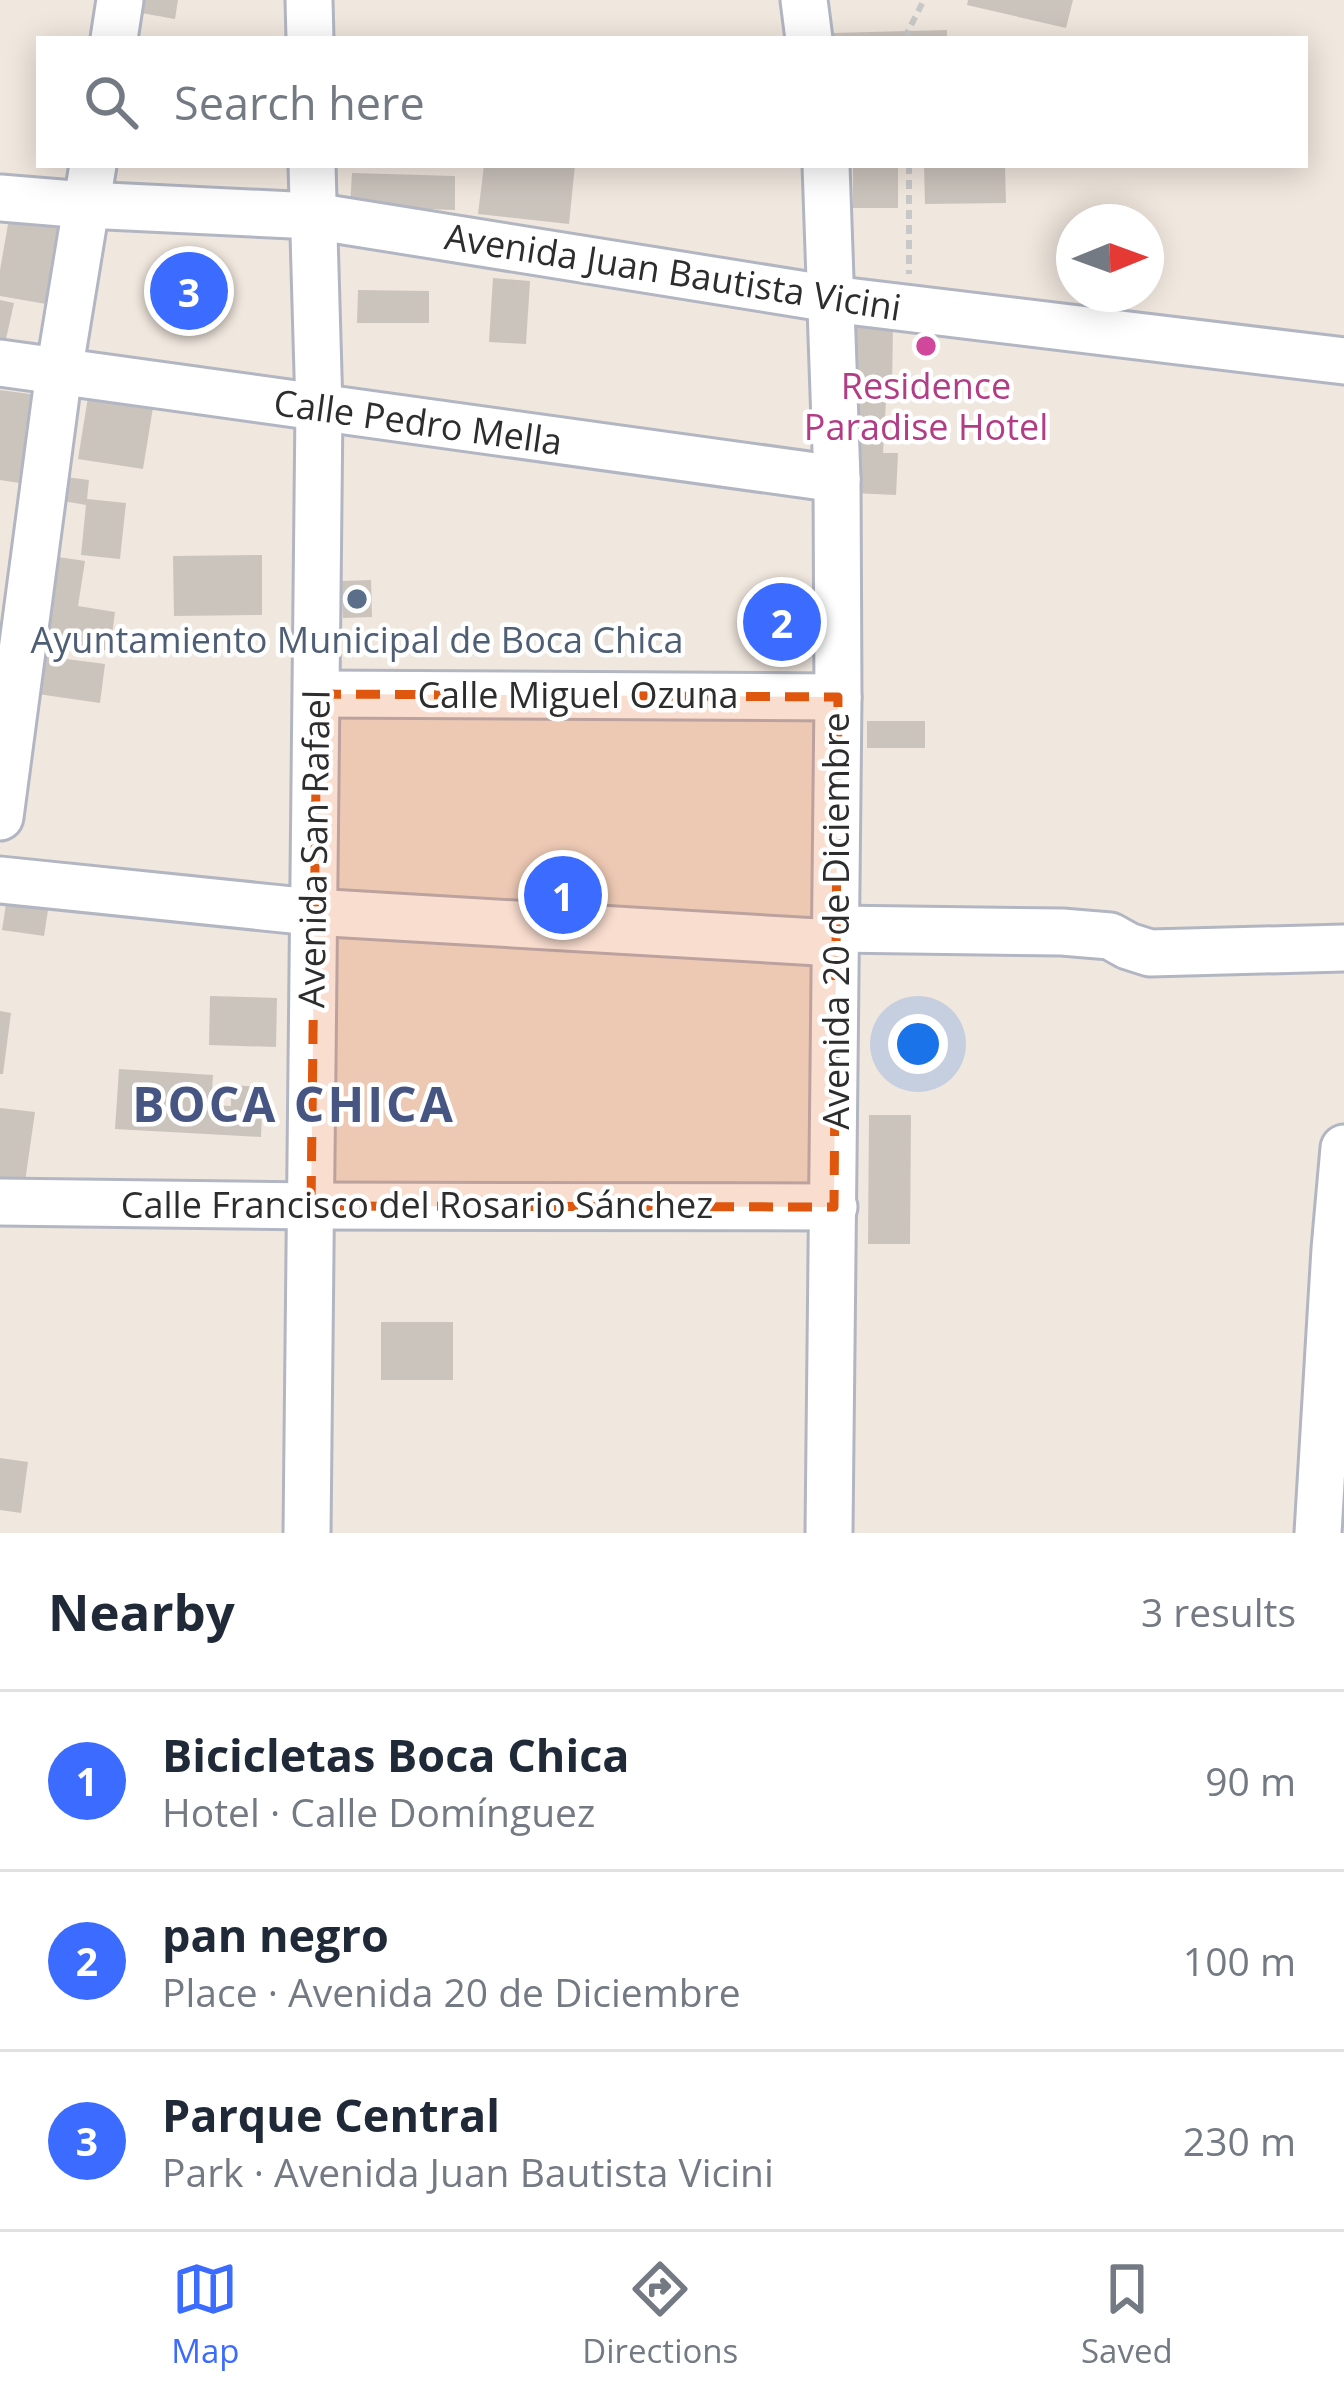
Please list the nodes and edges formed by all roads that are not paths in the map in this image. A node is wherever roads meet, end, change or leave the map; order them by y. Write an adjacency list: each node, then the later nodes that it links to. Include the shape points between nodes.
1 (120, 0): 4 (street)
2 (309, 0): 5 (street)
3 (804, 0): 6 (street)
4 (114, 36)
5 (310, 36)
6 (809, 36)
7 (312, 168): 11 (street, Avenida San Rafael)
8 (826, 168): 12 (street, Avenida 20 de Diciembre)
9 (90, 185): 10 (street, Avenida Juan Bautista Vicini); 11 (street, Avenida Juan Bautista Vicini); 15 (street)
10 (0, 198)
11 (313, 216): 12 (street, Avenida Juan Bautista Vicini); 16 (street, Avenida San Rafael)
12 (830, 299): 13 (street, Avenida Juan Bautista Vicini); 17 (street, Avenida 20 de Diciembre)
13 (1344, 361)
14 (0, 363): 15 (street, Calle Pedro Mella)
15 (59, 372): 16 (street, Calle Pedro Mella); 20 (street)
16 (319, 408): 17 (street, Calle Pedro Mella); 18 (street, Avenida San Rafael)
17 (837, 479): 19 (street, Avenida 20 de Diciembre)
18 (317, 694): 19 (street, Calle Miguel Ozuna); 22 (street, Avenida San Rafael)
19 (838, 697): 23 (street, Avenida 20 de Diciembre)
20 (0, 817)
21 (0, 880): 22 (street)
22 (312, 912): 23 (street); 27 (street, Avenida San Rafael)
23 (835, 936): 24 (street, via 1062,932 1110,936 1150,953); 28 (street, Avenida 20 de Diciembre)
24 (1344, 948)
25 (1344, 1148): 31 (street)
26 (0, 1202): 27 (street, Calle Francisco del Rosario Sánchez)
27 (310, 1207): 28 (street, Calle Francisco del Rosario Sánchez); 29 (street, Avenida San Rafael)
28 (834, 1207): 30 (street, Avenida 20 de Diciembre)
29 (308, 1533)
30 (829, 1533)
31 (1318, 1533)

